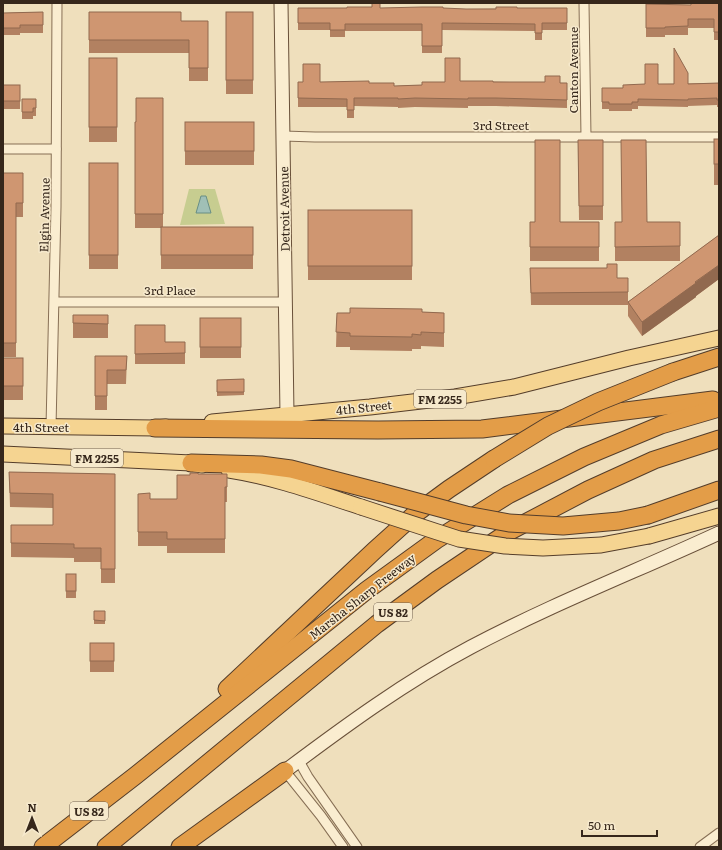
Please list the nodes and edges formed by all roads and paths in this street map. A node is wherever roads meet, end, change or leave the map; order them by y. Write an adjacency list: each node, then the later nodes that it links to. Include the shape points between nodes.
1 (57, 3): 8 (street, Elgin Avenue)
2 (281, 3): 4 (main road, Detroit Avenue)
3 (584, 3): 5 (street, Canton Avenue)
4 (282, 136): 5 (street, 3rd Street); 10 (main road, Detroit Avenue)
5 (586, 137): 6 (street, 3rd Street)
6 (719, 137)
7 (3, 149): 8 (street)
8 (56, 149): 9 (street, Elgin Avenue)
9 (55, 302): 10 (street, 3rd Place); 17 (street, Elgin Avenue)
10 (286, 302): 15 (main road, Detroit Avenue)
11 (719, 338): 15 (main road, 4th Street / FM 2255, via 514,387 455,398)
12 (719, 357): 26 (highway, bridge, via 598,402 548,426 449,489 415,514 375,550)
13 (719, 399): 18 (highway, via 482,429)
14 (719, 408): 26 (highway, Marsha Sharp Freeway / US 82, via 661,425 584,457 508,495 436,540 367,590)
15 (287, 414): 18 (main road, 4th Street / FM 2255)
16 (3, 426): 17 (main road, 4th Street / FM 2255)
17 (51, 427): 18 (main road, 4th Street / FM 2255)
18 (155, 428)
19 (719, 439): 30 (highway, US 82, via 654,460 588,490 510,531 377,624)
20 (3, 454): 21 (main road, FM 2255)
21 (191, 463): 22 (highway, bridge, via 261,465 291,469 466,515 509,523 563,526 619,521 648,515); 23 (main road, FM 2255, bridge, via 246,472 459,538 505,546 543,548 601,544 649,536)
22 (719, 490)
23 (719, 516)
24 (719, 533): 25 (main road, via 554,606 472,646 406,684)
25 (292, 766): 28 (street); 31 (highway); 34 (street, via 312,783)
26 (135, 776): 29 (highway, Marsha Sharp Freeway / US 82)
27 (719, 833): 35 (street)
28 (333, 834): 32 (street); 33 (street)
29 (43, 847)
30 (106, 847)
31 (180, 847)
32 (336, 847)
33 (343, 847)
34 (357, 847)
35 (700, 847)

